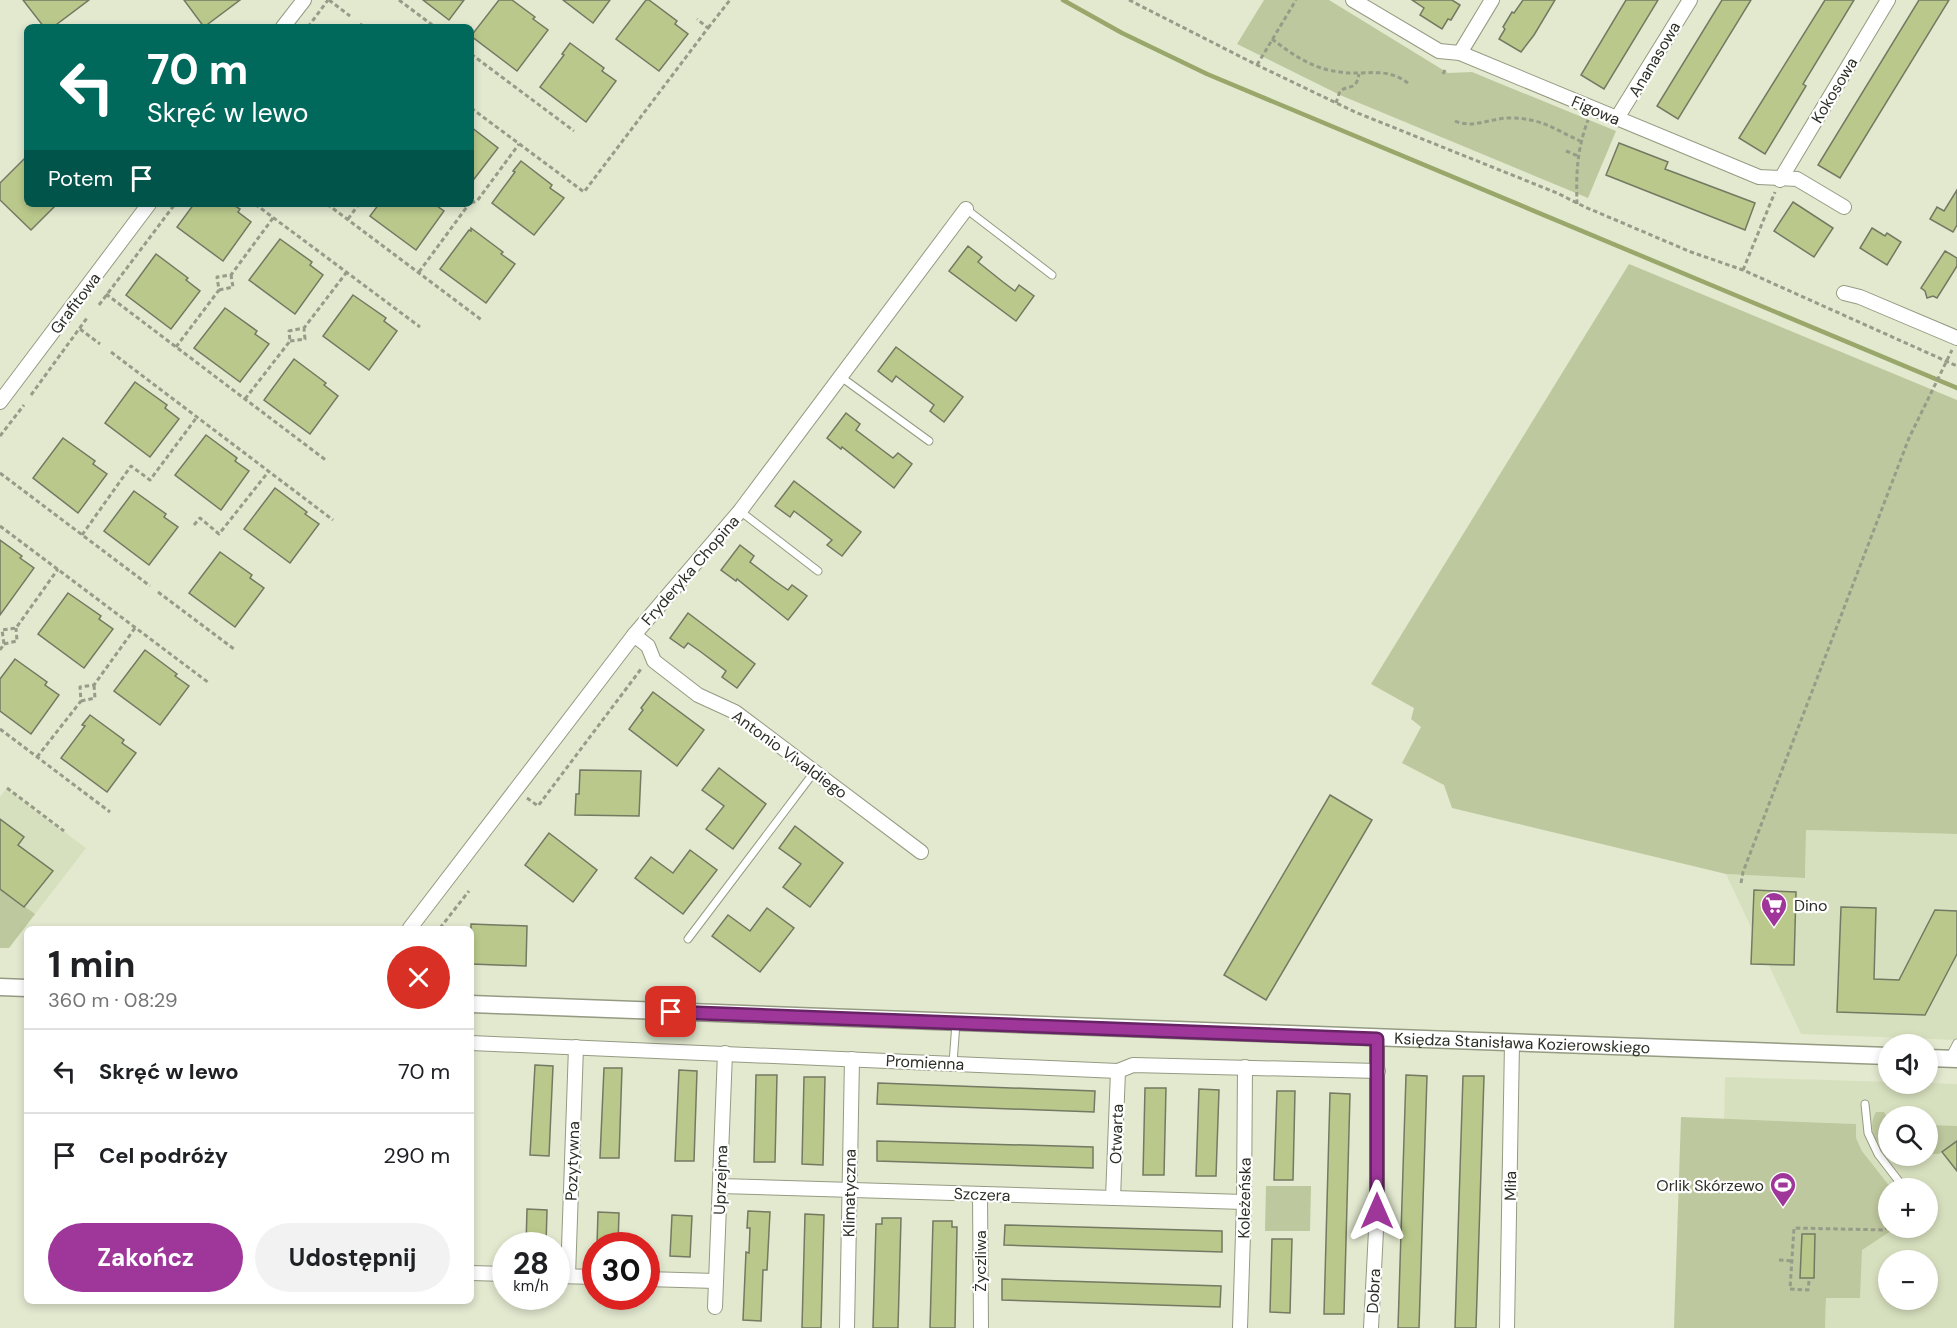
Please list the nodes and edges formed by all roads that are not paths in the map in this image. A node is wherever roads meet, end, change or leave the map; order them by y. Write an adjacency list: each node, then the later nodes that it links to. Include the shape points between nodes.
1 (304, 0): 6 (street)
2 (1353, 0): 7 (street, Figowa, via 1439,51)
3 (1492, 0): 7 (street)
4 (1690, 0): 8 (street, Ananasowa)
5 (1888, 0): 9 (street, Kokosowa)
6 (285, 24)
7 (1460, 53): 8 (street, Figowa)
8 (1617, 118): 9 (street, Figowa, via 1760,177)
9 (1780, 180): 11 (street, Figowa, via 1797,179)
10 (147, 207): 17 (street, Grafitowa)
11 (1844, 207)
12 (966, 209): 13 (lane); 16 (street, Fryderyka Chopina)
13 (1052, 275)
14 (1844, 293): 15 (street)
15 (1955, 342)
16 (841, 377): 18 (lane); 19 (street, Fryderyka Chopina)
17 (0, 402)
18 (929, 441)
19 (740, 511): 20 (lane); 21 (street, Fryderyka Chopina)
20 (818, 571)
21 (634, 635): 22 (street, Antonio Vivaldiego, via 648,645 654,661 698,695 735,712); 24 (street, Fryderyka Chopina)
22 (815, 771): 23 (street, Antonio Vivaldiego); 25 (lane)
23 (921, 852)
24 (412, 926)
25 (688, 939)
26 (0, 987): 27 (street)
27 (24, 988)
28 (474, 1004): 29 (street, Księdza Stanisława Kozierowskiego)
29 (956, 1023): 30 (street, Księdza Stanisława Kozierowskiego); 40 (lane)
30 (1377, 1039): 32 (street, Księdza Stanisława Kozierowskiego); 43 (street, Dobra)
31 (474, 1042): 34 (street, Promienna)
32 (1512, 1043): 36 (street, Księdza Stanisława Kozierowskiego); 62 (street, Miła)
33 (1957, 1043): 39 (lane)
34 (576, 1047): 35 (street, Promienna); 51 (street, Pozytywna)
35 (724, 1053): 38 (street, Promienna); 46 (street, Uprzejma)
36 (1878, 1056)
37 (1938, 1058): 39 (street)
38 (852, 1059): 40 (street, Promienna); 47 (street, Klimatyczna)
39 (1953, 1059)
40 (953, 1063): 42 (street, Promienna)
41 (1245, 1067): 42 (street, Promienna, via 1133,1065); 43 (street, Promienna); 50 (street, Koleżeńska)
42 (1118, 1071): 49 (street, Otwarta)
43 (1378, 1071): 61 (street, Dobra)
44 (1865, 1104): 45 (lane, via 1868,1132 1878,1154)
45 (1896, 1178)
46 (720, 1186): 47 (street, Szczera); 55 (street, Uprzejma)
47 (849, 1190): 48 (street, Szczera); 57 (street, Klimatyczna)
48 (980, 1194): 49 (street, Szczera); 58 (street, Życzliwa)
49 (1113, 1198): 50 (street, Szczera)
50 (1245, 1202): 60 (street, Koleżeńska)
51 (565, 1232)
52 (474, 1273): 53 (street)
53 (492, 1274)
54 (660, 1279): 55 (street)
55 (716, 1281): 56 (street, Uprzejma)
56 (715, 1307)
57 (847, 1328)
58 (981, 1328): 59 (street)
59 (992, 1328)
60 (1240, 1328)
61 (1371, 1328)
62 (1507, 1328)

